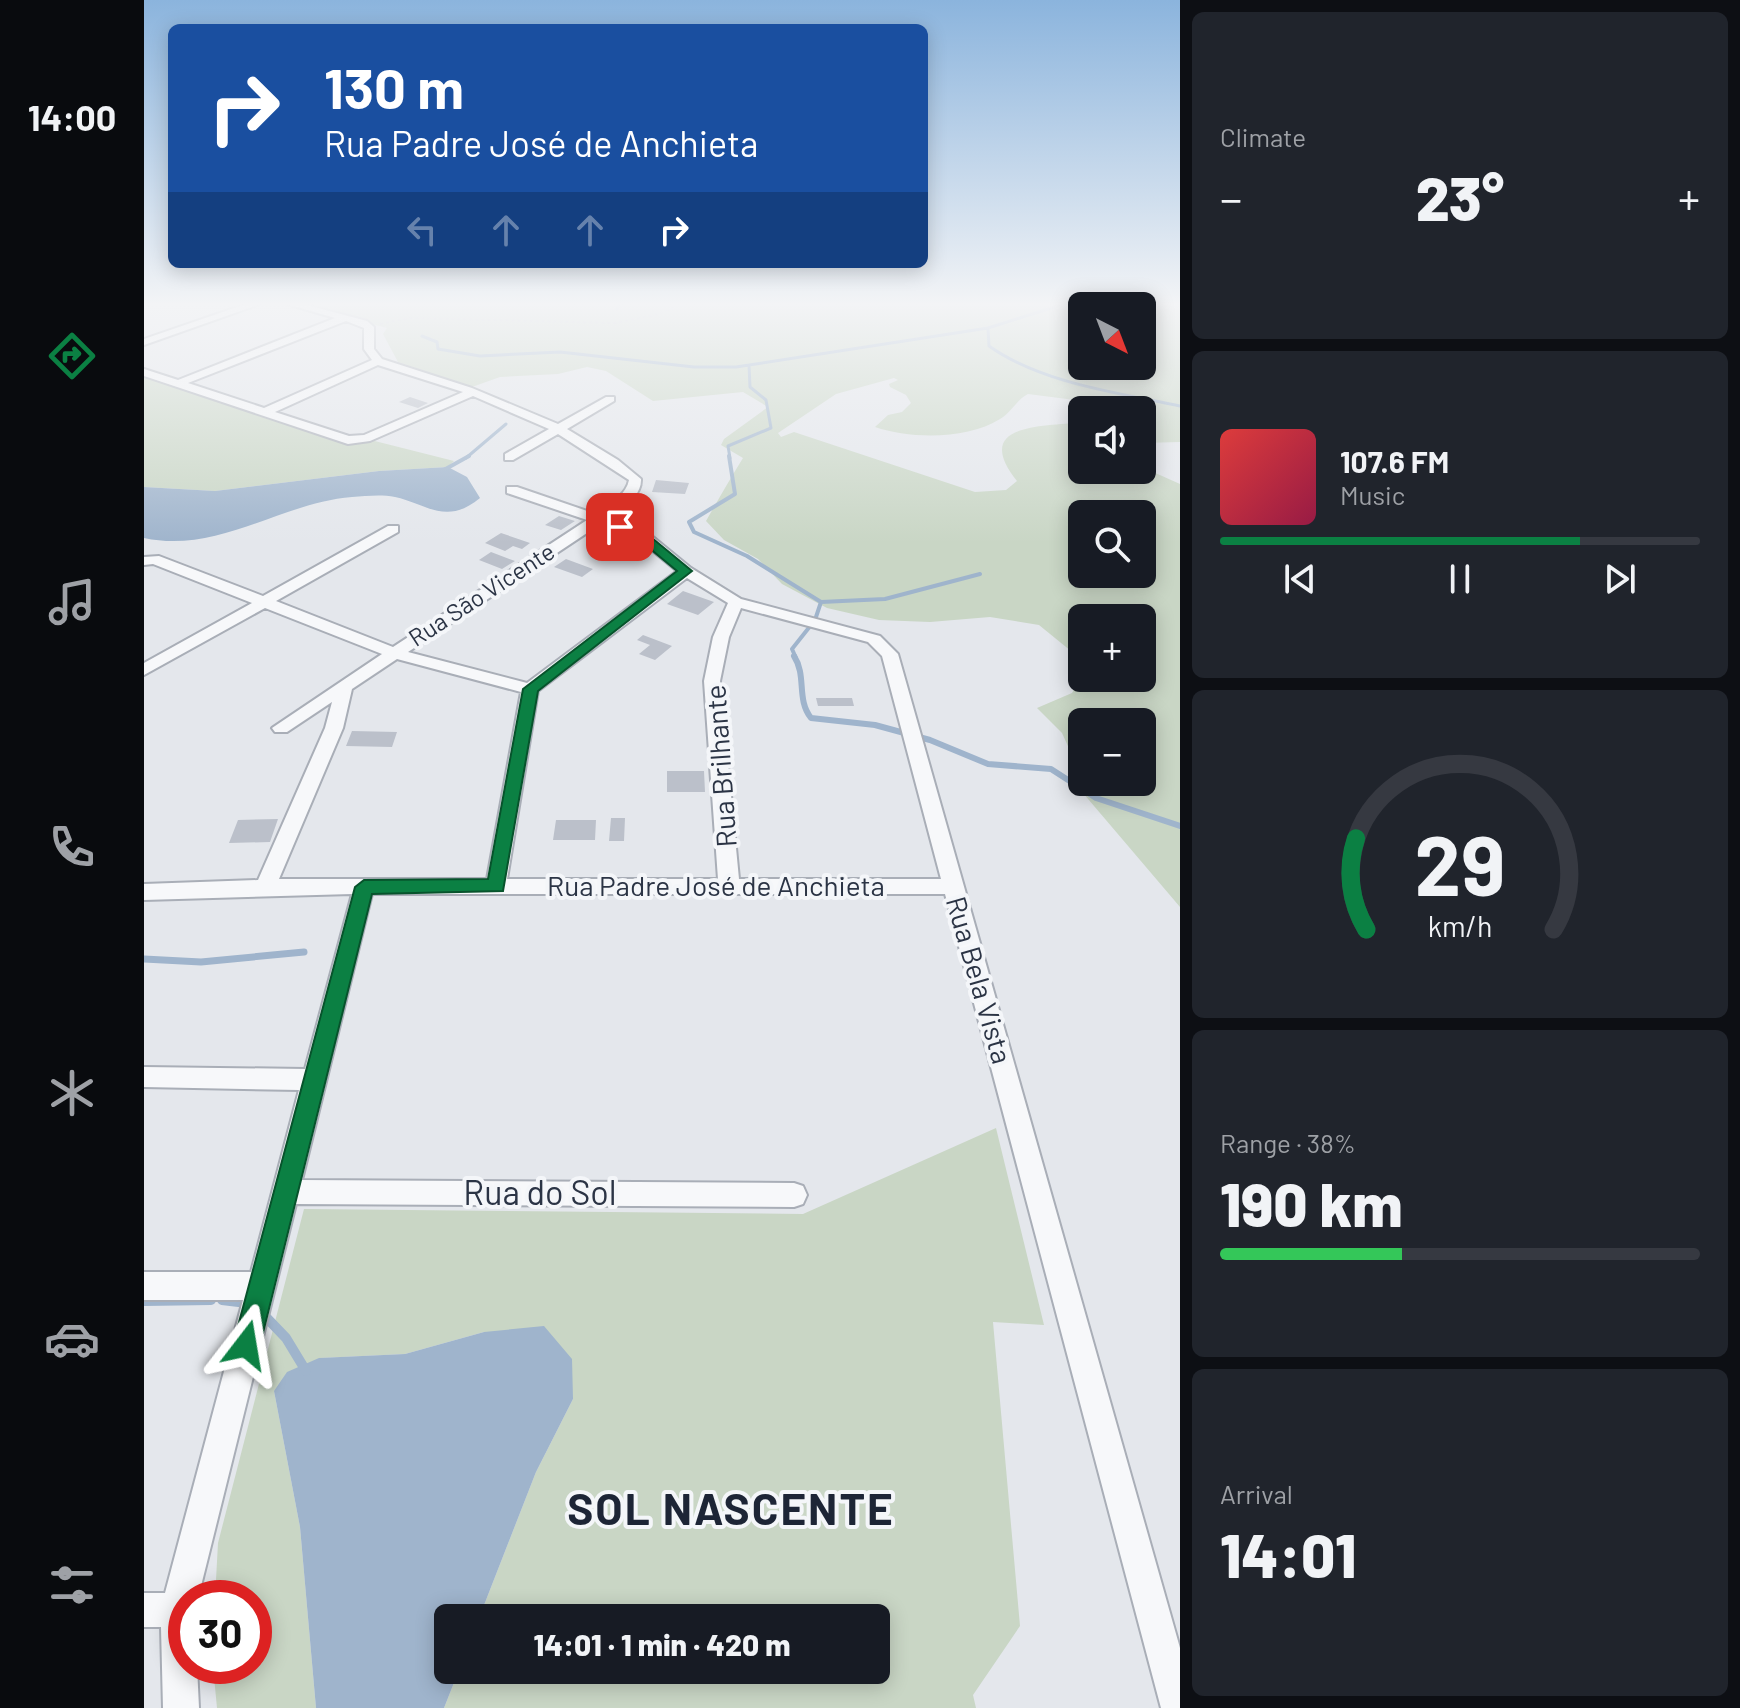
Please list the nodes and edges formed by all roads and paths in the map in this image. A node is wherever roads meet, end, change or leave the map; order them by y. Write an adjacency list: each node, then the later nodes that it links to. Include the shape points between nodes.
1 (181, 384): 6 (street)
2 (328, 384): 6 (street)
3 (447, 384): 4 (street)
4 (472, 392): 6 (street, via 366,438 348,440); 7 (street, Rua São Vicente)
5 (610, 399): 7 (street)
6 (268, 411)
7 (557, 429): 8 (street); 10 (street, Rua São Vicente, via 635,479 623,501)
8 (509, 457)
9 (512, 490): 10 (street, Rua Bela Vista)
10 (598, 519): 13 (street, Rua Bela Vista, via 642,535); 16 (street, Rua São Vicente)
11 (393, 529): 14 (street)
12 (144, 561): 14 (street, Rua São Vicente, via 154,559)
13 (686, 571): 15 (street, Rua Bela Vista); 19 (street)
14 (265, 600): 16 (street, Rua São Vicente); 17 (street)
15 (736, 602): 22 (street, Rua Brilhante, via 721,637 712,681); 23 (street, Rua Bela Vista, via 874,639 890,654)
16 (394, 653): 18 (street, Rua São Vicente); 19 (street, Rua São Vicente)
17 (144, 670)
18 (344, 686): 20 (street, Rua São Vicente); 24 (street, via 334,728)
19 (530, 689): 21 (street)
20 (281, 728)
21 (496, 886): 22 (street, Rua Padre José de Anchieta); 25 (street, Rua Padre José de Anchieta)
22 (729, 886): 23 (street, Rua Padre José de Anchieta)
23 (952, 886): 38 (street, Rua Bela Vista)
24 (265, 887): 25 (street, Rua Padre José de Anchieta); 26 (street, Rua Padre José de Anchieta)
25 (364, 887): 28 (street)
26 (145, 894)
27 (144, 1077): 28 (street)
28 (314, 1080): 29 (street)
29 (286, 1192): 30 (street, Rua do Sol); 32 (street)
30 (794, 1195)
31 (144, 1286): 32 (street)
32 (262, 1286): 33 (street)
33 (186, 1580)
34 (144, 1610): 35 (street)
35 (168, 1610)
36 (180, 1684): 37 (street)
37 (181, 1708)
38 (1179, 1708)

